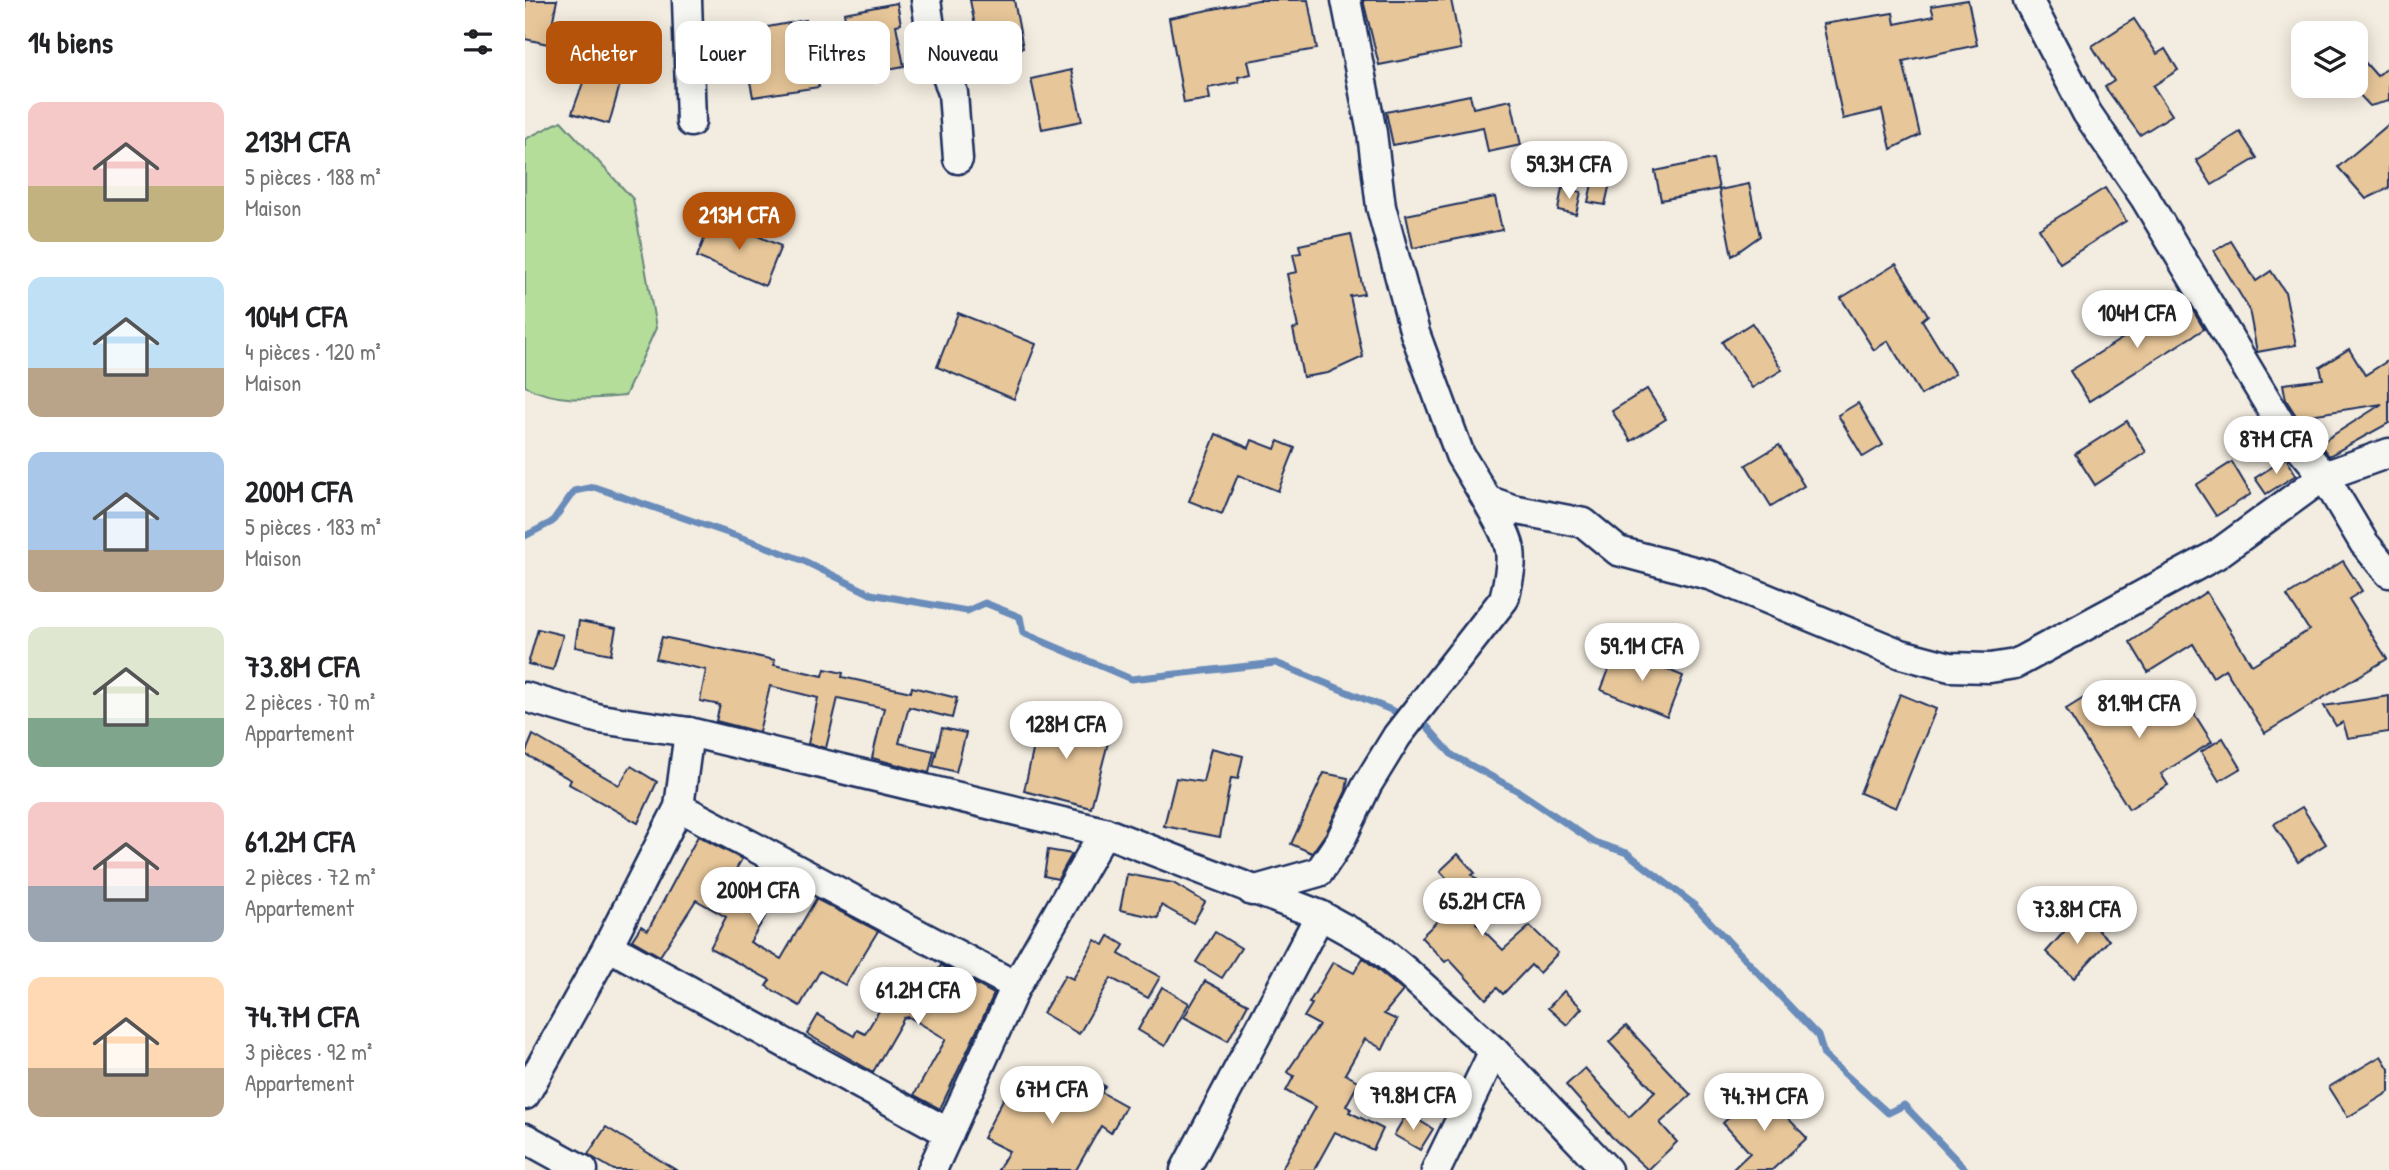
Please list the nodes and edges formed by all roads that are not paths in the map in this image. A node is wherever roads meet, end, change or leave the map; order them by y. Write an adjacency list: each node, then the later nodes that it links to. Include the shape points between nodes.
1 (687, 0): 5 (street)
2 (926, 0): 6 (street, via 931,33 953,93)
3 (1346, 0): 9 (street, via 1381,207 1415,333 1460,455)
4 (2028, 0): 8 (street, via 2087,113 2145,198 2280,423)
5 (691, 122)
6 (958, 159)
7 (2389, 453): 8 (street)
8 (2324, 476): 9 (street, via 2216,555 2015,664 1990,668 1950,667 1901,654 1712,576 1618,551 1584,523); 10 (street, via 2364,543)
9 (1487, 500): 15 (street, via 1511,544 1511,574 1504,599 1397,736 1341,841 1319,872)
10 (2389, 573)
11 (525, 697): 12 (street, via 600,719)
12 (689, 732): 13 (street); 14 (street)
13 (679, 807): 17 (street); 18 (street)
14 (1104, 832): 15 (street); 18 (street)
15 (1252, 891): 16 (street)
16 (1320, 915): 19 (street, via 1374,945); 25 (street)
17 (608, 946): 20 (street); 21 (street)
18 (1016, 986): 21 (street)
19 (1493, 1051): 26 (street); 27 (street)
20 (525, 1095)
21 (949, 1133): 24 (street)
22 (525, 1138): 23 (street)
23 (583, 1170)
24 (932, 1170)
25 (1185, 1170)
26 (1436, 1170)
27 (1607, 1170)

